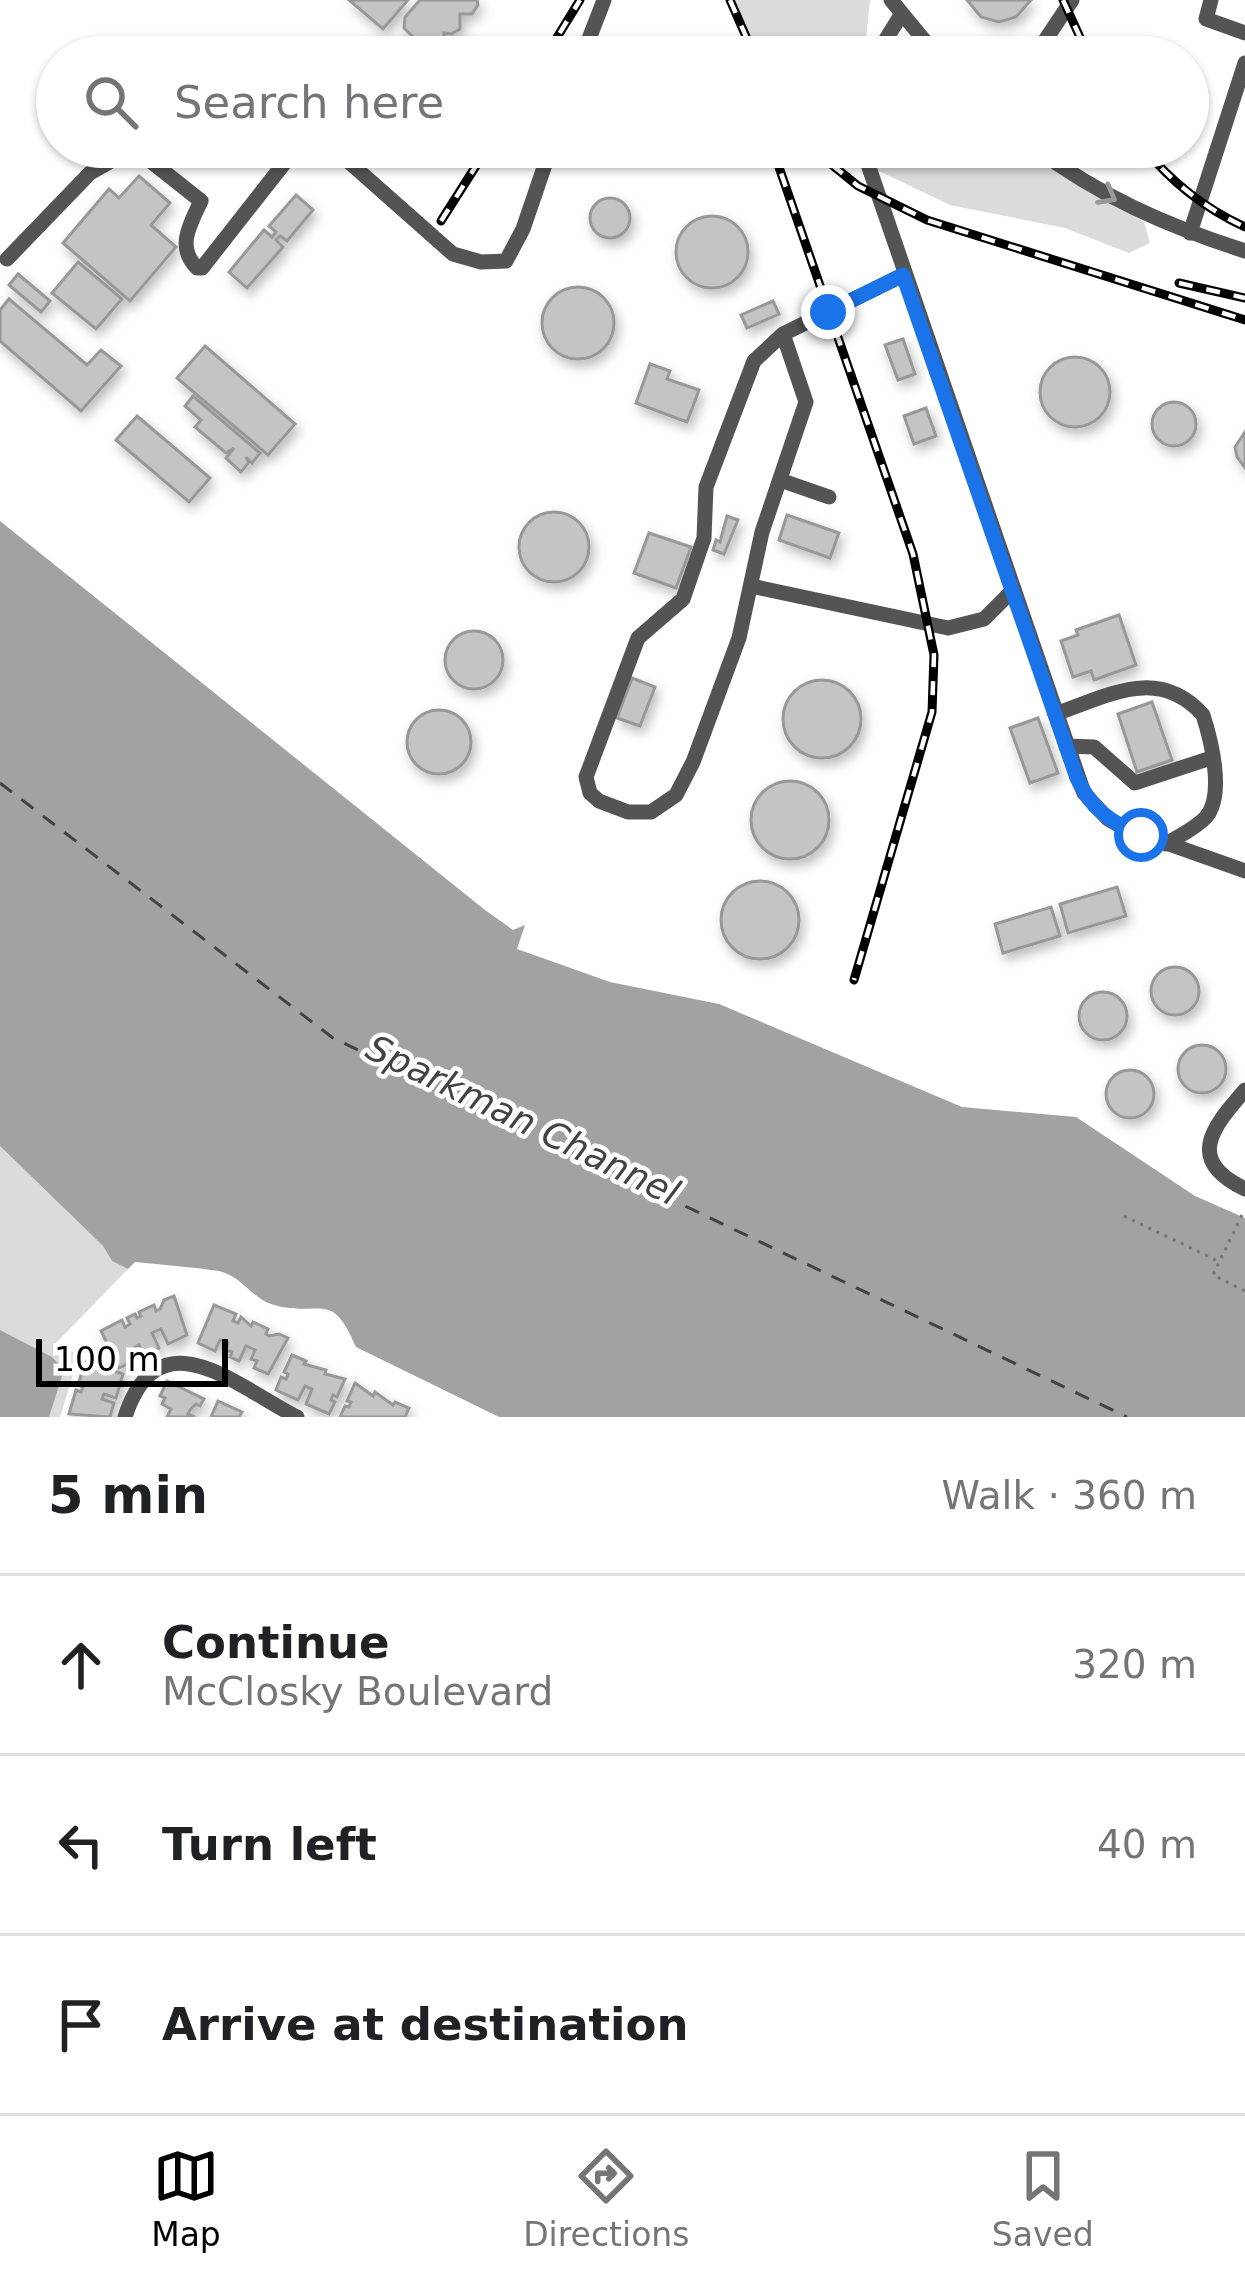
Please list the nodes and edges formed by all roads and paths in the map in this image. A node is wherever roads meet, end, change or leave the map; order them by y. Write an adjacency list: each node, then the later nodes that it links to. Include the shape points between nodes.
1 (604, 0): 7 (street)
2 (891, 0): 5 (street)
3 (1072, 0): 10 (street)
4 (1211, 0): 6 (street, via 1206,19)
5 (901, 15): 8 (street); 9 (street)
6 (1245, 33)
7 (590, 36)
8 (888, 36)
9 (920, 36)
10 (1048, 36)
11 (1245, 63): 19 (street)
12 (99, 168): 21 (street)
13 (161, 168): 14 (street, via 201,200 185,252 197,268)
14 (281, 168)
15 (356, 168): 16 (street, via 453,254 482,262 506,261)
16 (544, 168)
17 (869, 168): 22 (street)
18 (1065, 168): 19 (street, one-way to 19, via 1112,200)
19 (1190, 233): 20 (street)
20 (1245, 250)
21 (7, 259)
22 (903, 275): 23 (street); 27 (street)
23 (784, 334): 24 (street, via 806,402); 26 (street, via 754,361 706,487 704,538 683,599 638,638 586,777 599,801 651,812 676,795 739,638)
24 (780, 480): 25 (street); 26 (street)
25 (829, 497)
26 (751, 586): 27 (street, via 948,628 984,619)
27 (1012, 591): 28 (street)
28 (1055, 714): 29 (street); 30 (street, via 1161,686 1203,715)
29 (1066, 746): 30 (street, via 1094,747 1135,783); 31 (street, via 1084,794 1108,819)
30 (1211, 758): 31 (street, via 1210,810)
31 (1166, 844): 32 (street)
32 (1245, 871)
33 (1245, 1090): 34 (street, via 1215,1126 1209,1148 1217,1172)
34 (1245, 1190)
35 (1242, 1215): 37 (path)
36 (1124, 1216): 37 (path)
37 (1220, 1262): 38 (path, via 1213,1275)
38 (1245, 1291)
39 (125, 1417): 40 (street, via 146,1377 186,1362)
40 (297, 1417)

